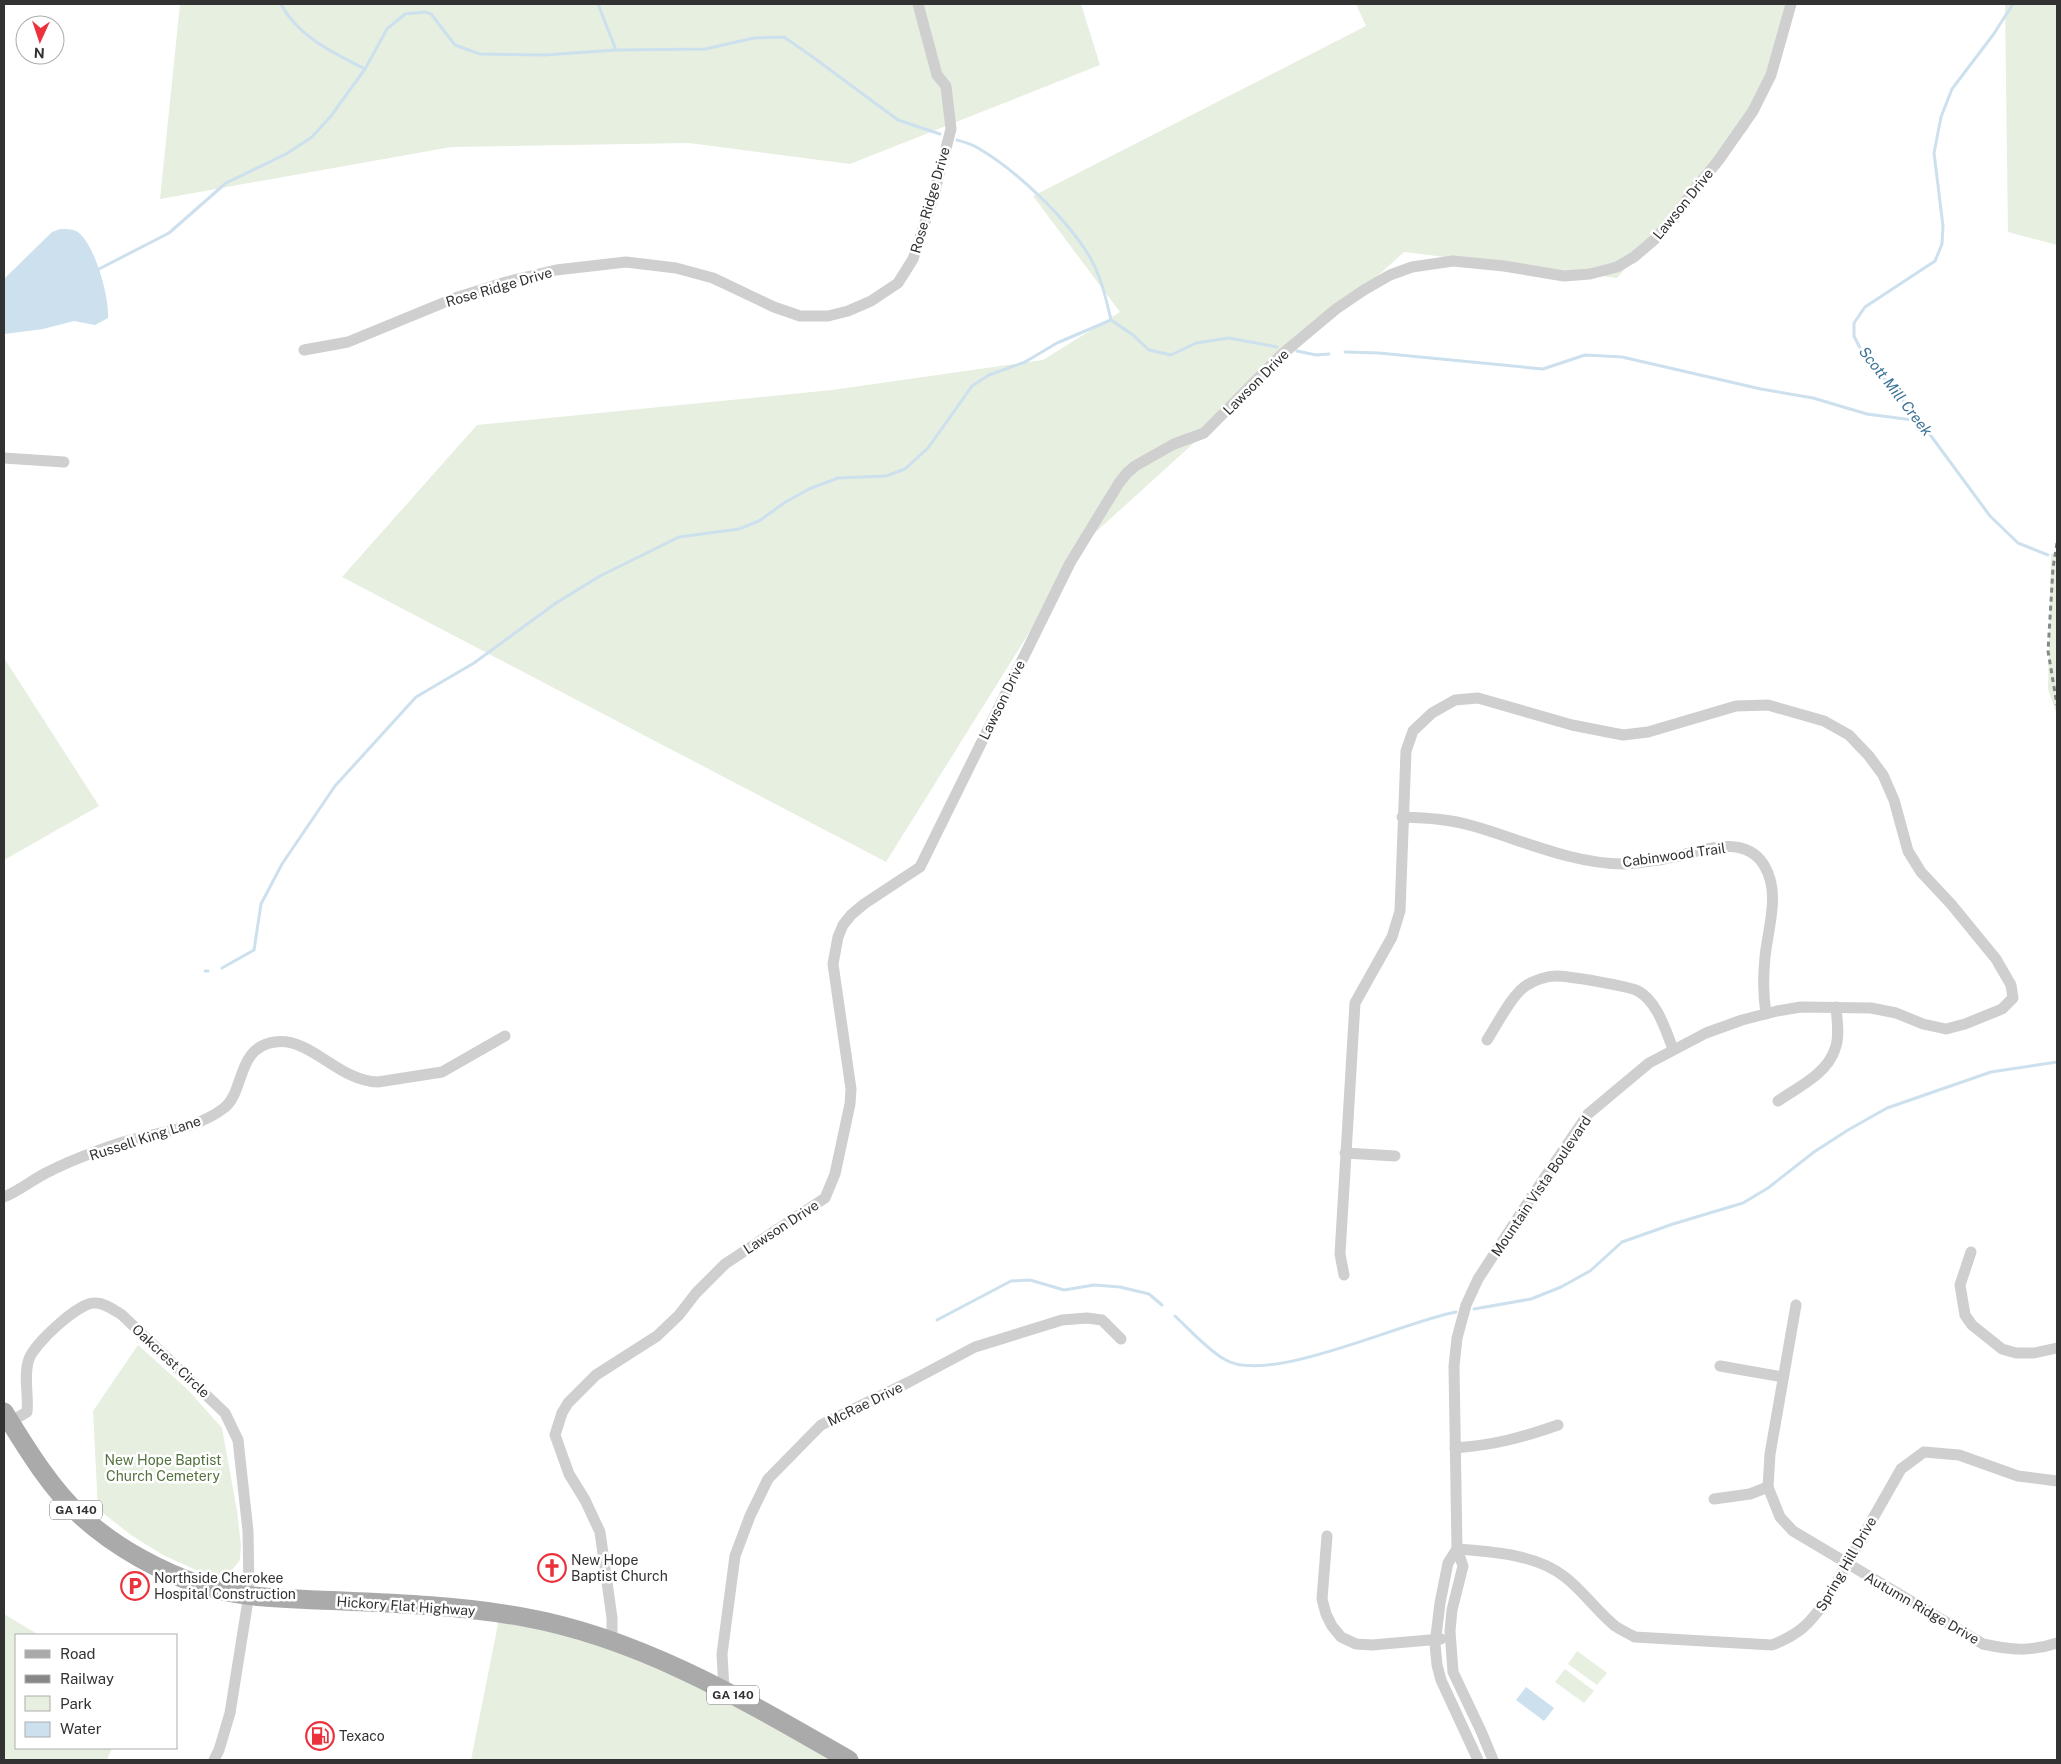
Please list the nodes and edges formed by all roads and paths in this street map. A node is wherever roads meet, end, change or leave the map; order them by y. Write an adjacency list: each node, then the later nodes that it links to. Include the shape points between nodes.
1 (918, 4): 3 (street, Rose Ridge Drive, via 937,75 946,86 951,128 934,198 913,259 898,283 871,301 828,316 800,316 713,278 676,268 626,262 556,270 506,282 455,298 348,342)
2 (1791, 4): 35 (street, Lawson Drive, via 1771,75 1753,111 1673,220 1634,257 1617,267 1564,276 1454,261 1412,267 1390,275 1336,309 1281,355 1204,432 1149,458 1119,483 1070,563 920,867 864,904 843,925 838,937 833,964 851,1089 835,1174 825,1198 725,1264 657,1336 596,1375 562,1413 555,1435 569,1474 600,1532 612,1618)
3 (304, 350)
4 (4, 458): 5 (street)
5 (64, 462)
6 (1402, 816): 7 (street, Mountain Vista Boulevard, via 1406,751 1414,731 1432,713 1455,700 1478,698 1623,736 1648,732 1736,706 1768,705 1824,721 1849,735 1883,775 1894,800 1908,851 1921,872 1952,904 1996,959 2011,985 2013,998 2002,1009 1946,1029 1896,1013); 8 (street, Cabinwood Trail, via 1439,818 1581,859 1624,864 1671,858 1712,847 1730,846 1748,851 1762,863 1771,878 1773,896 1765,959 1763,993); 13 (street, Mountain Vista Boulevard, via 1400,911 1392,938 1355,1003)
7 (1836, 1006): 8 (street, Mountain Vista Boulevard, via 1801,1007); 12 (street, via 1836,1049 1830,1060 1817,1075)
8 (1766, 1014): 11 (street, Mountain Vista Boulevard, via 1706,1033)
9 (506, 1036): 15 (street, Russell King Lane, via 442,1072 378,1082 368,1082 338,1070 299,1044 274,1042 256,1051 246,1061 226,1107 204,1120 177,1130 120,1143 46,1173)
10 (1487, 1040): 11 (street, via 1526,985 1556,976 1639,991 1651,1003)
11 (1673, 1049): 25 (street, Mountain Vista Boulevard, via 1648,1063 1588,1114 1478,1279 1466,1305 1457,1338)
12 (1778, 1101)
13 (1346, 1153): 14 (street); 17 (street, Mountain Vista Boulevard, via 1340,1254)
14 (1395, 1156)
15 (4, 1198)
16 (1971, 1252): 20 (street, via 1960,1285 1965,1315 1972,1325 2002,1349 2016,1353)
17 (1344, 1275)
18 (1796, 1305): 22 (street, Autumn Ridge Drive)
19 (1121, 1339): 37 (street, McRae Drive, via 1102,1320 1062,1320 975,1347 821,1426 768,1479 734,1556 722,1654)
20 (2057, 1348)
21 (1720, 1366): 22 (street)
22 (1783, 1377): 27 (street, Autumn Ridge Drive)
23 (7, 1417): 32 (main road, Hickory Flat Highway / GA 140, via 34,1459 68,1502 119,1545 181,1578 206,1587); 32 (street, Oakcrest Circle, via 27,1412 29,1359 35,1346 50,1332 84,1305 95,1302 122,1315 225,1413 233,1427 238,1440 248,1532)
24 (1558, 1425): 25 (street, via 1499,1444)
25 (1455, 1448): 30 (street, Mountain Vista Boulevard)
26 (2057, 1481): 31 (street, Spring Hill Drive, via 2018,1476 1959,1455 1924,1452 1901,1469)
27 (1768, 1487): 28 (street, via 1750,1494); 31 (street, Autumn Ridge Drive, via 1780,1517 1793,1531)
28 (1714, 1499)
29 (1327, 1536): 33 (street, via 1322,1599 1332,1626 1341,1636 1356,1644 1372,1645)
30 (1458, 1549): 31 (street, Spring Hill Drive, via 1511,1556 1546,1567 1564,1576 1616,1627 1635,1637 1772,1645 1793,1636 1812,1620); 33 (street, Mountain Vista Boulevard, via 1448,1563); 34 (street, Mountain Vista Boulevard, via 1463,1566 1452,1610)
31 (1847, 1564): 36 (street, Autumn Ridge Drive, via 1984,1644 2012,1650 2039,1650)
32 (249, 1594): 35 (main road, Hickory Flat Highway / GA 140, via 485,1612 532,1619); 38 (street, via 230,1714)
33 (1435, 1639): 34 (street); 40 (street, Mountain Vista Boulevard, via 1441,1680)
34 (1450, 1639): 41 (street, Mountain Vista Boulevard, via 1453,1672)
35 (612, 1642): 37 (main road, Hickory Flat Highway / GA 140)
36 (2057, 1643)
37 (724, 1689): 39 (main road, Hickory Flat Highway / GA 140)
38 (214, 1760)
39 (849, 1760)
40 (1478, 1760)
41 (1493, 1760)

